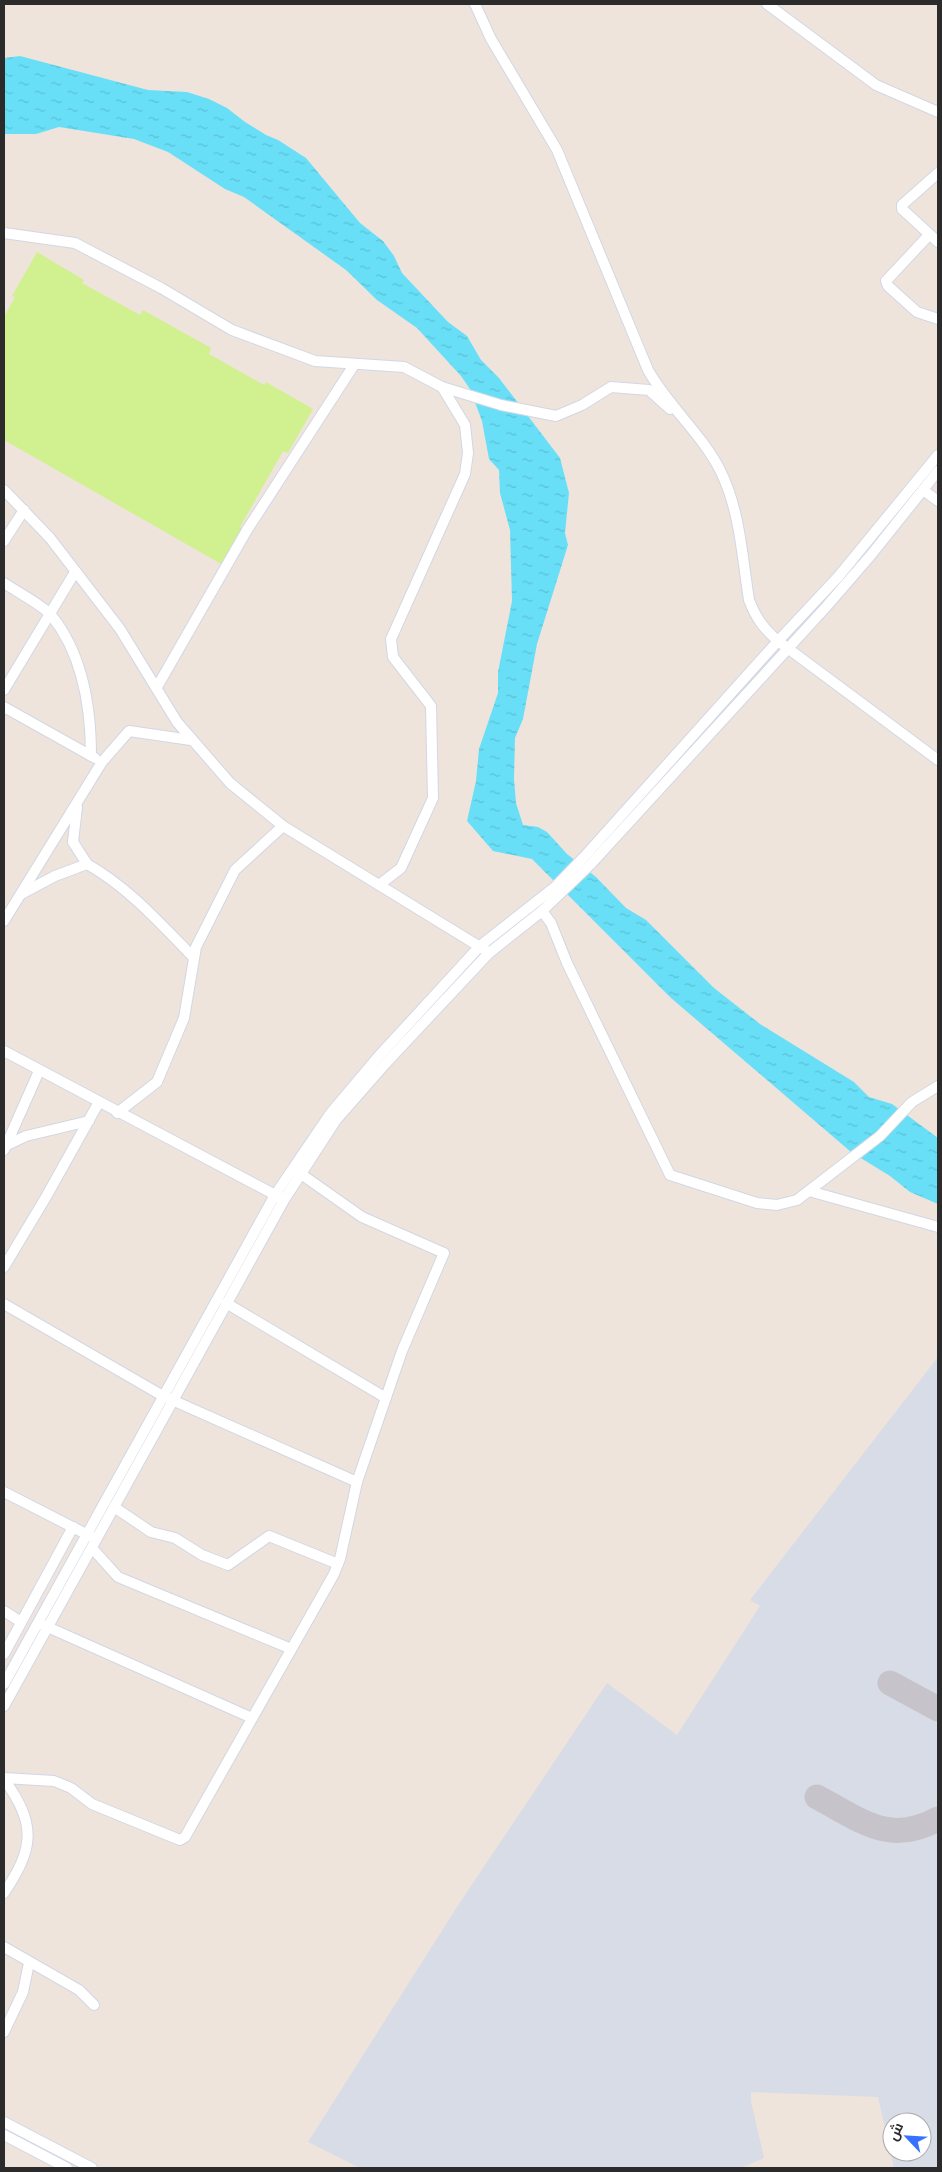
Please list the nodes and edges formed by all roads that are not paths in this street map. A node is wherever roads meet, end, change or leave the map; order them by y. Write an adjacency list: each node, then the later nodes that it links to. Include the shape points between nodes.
1 (475, 4): 11 (street, via 491,39 557,150 648,370)
2 (767, 4): 3 (street, via 876,84)
3 (938, 112)
4 (938, 173): 6 (street, via 902,205 903,213)
5 (4, 233): 9 (street, via 75,243 232,330 315,361)
6 (928, 235): 7 (street); 8 (street, via 886,281 917,312)
7 (938, 242)
8 (938, 319)
9 (354, 365): 10 (street, via 404,367); 24 (street, via 247,530)
10 (442, 387): 11 (street, via 501,405 556,416 611,387 649,390); 35 (street, via 465,425 468,453 465,474 391,639 393,656 431,706 432,798 401,868)
11 (695, 430): 22 (street, via 719,469 734,505 749,600 764,629)
12 (938, 455): 22 (street, via 875,536)
13 (938, 471): 15 (street)
14 (4, 490): 17 (street)
15 (923, 490): 16 (street); 23 (street, via 871,555)
16 (938, 501)
17 (24, 510): 18 (street); 19 (street)
18 (4, 541)
19 (75, 572): 21 (street); 24 (street, via 120,630)
20 (4, 583): 21 (street)
21 (50, 614): 25 (street); 28 (street, via 69,643 86,692 91,730)
22 (778, 640): 23 (street); 33 (street)
23 (788, 647): 29 (street); 33 (street)
24 (157, 687): 27 (street)
25 (4, 690)
26 (4, 707): 28 (street)
27 (191, 740): 30 (street, via 129,731); 32 (street, via 230,782)
28 (90, 756): 30 (street)
29 (938, 760)
30 (102, 762): 31 (street)
31 (78, 802): 34 (street, via 72,842); 37 (street)
32 (283, 826): 35 (street); 42 (street, via 235,870)
33 (588, 860): 36 (street)
34 (86, 864): 37 (street); 42 (street, via 110,877)
35 (379, 885): 40 (street)
36 (558, 890): 38 (street); 40 (street)
37 (21, 894): 39 (street)
38 (542, 911): 41 (street); 51 (street, via 551,923 567,963 670,1175 757,1203 777,1205 797,1200)
39 (5, 917)
40 (480, 946): 41 (street); 52 (street, via 330,1114)
41 (489, 953): 50 (street, via 336,1120)
42 (194, 958): 47 (street, via 184,1018 157,1082)
43 (4, 1051): 44 (street)
44 (39, 1071): 46 (street); 49 (street)
45 (938, 1086): 51 (street, via 912,1102 880,1136)
46 (99, 1102): 47 (street); 48 (street)
47 (117, 1113): 52 (street)
48 (89, 1121): 49 (street, via 26,1136); 54 (street)
49 (5, 1148)
50 (300, 1174): 52 (street); 58 (street, via 362,1217 444,1253 402,1351)
51 (809, 1191): 53 (street)
52 (279, 1197): 55 (street); 57 (street)
53 (938, 1227)
54 (4, 1267)
55 (226, 1303): 57 (street); 58 (street)
56 (4, 1304): 57 (street)
57 (168, 1398): 59 (street); 61 (street); 63 (street)
58 (386, 1398): 59 (street)
59 (357, 1482): 64 (street)
60 (4, 1492): 62 (street)
61 (114, 1507): 63 (street); 64 (street, via 151,1532 175,1538 202,1555 228,1565 270,1536)
62 (73, 1528): 63 (street); 65 (street)
63 (92, 1541): 66 (street); 70 (street); 73 (street, via 118,1577)
64 (338, 1564): 73 (street)
65 (46, 1578): 66 (street); 68 (street)
66 (59, 1585): 69 (street)
67 (4, 1611): 68 (street)
68 (21, 1622): 71 (street)
69 (38, 1622): 70 (street); 72 (street)
70 (48, 1628): 76 (street); 77 (street)
71 (11, 1641): 72 (street); 74 (street)
72 (24, 1647): 75 (street)
73 (289, 1648): 77 (street)
74 (4, 1654)
75 (4, 1684)
76 (4, 1706)
77 (252, 1718): 78 (street, via 185,1837 180,1840 92,1804 71,1788 54,1781)
78 (4, 1779): 79 (street, via 24,1809 28,1824 22,1860)
79 (4, 1893)
80 (4, 1947): 81 (street)
81 (29, 1963): 82 (street, via 72,1985); 83 (street, via 23,1992)
82 (94, 2005)
83 (4, 2032)
84 (4, 2122): 87 (street)
85 (4, 2135): 86 (street)
86 (67, 2168)
87 (92, 2168)

